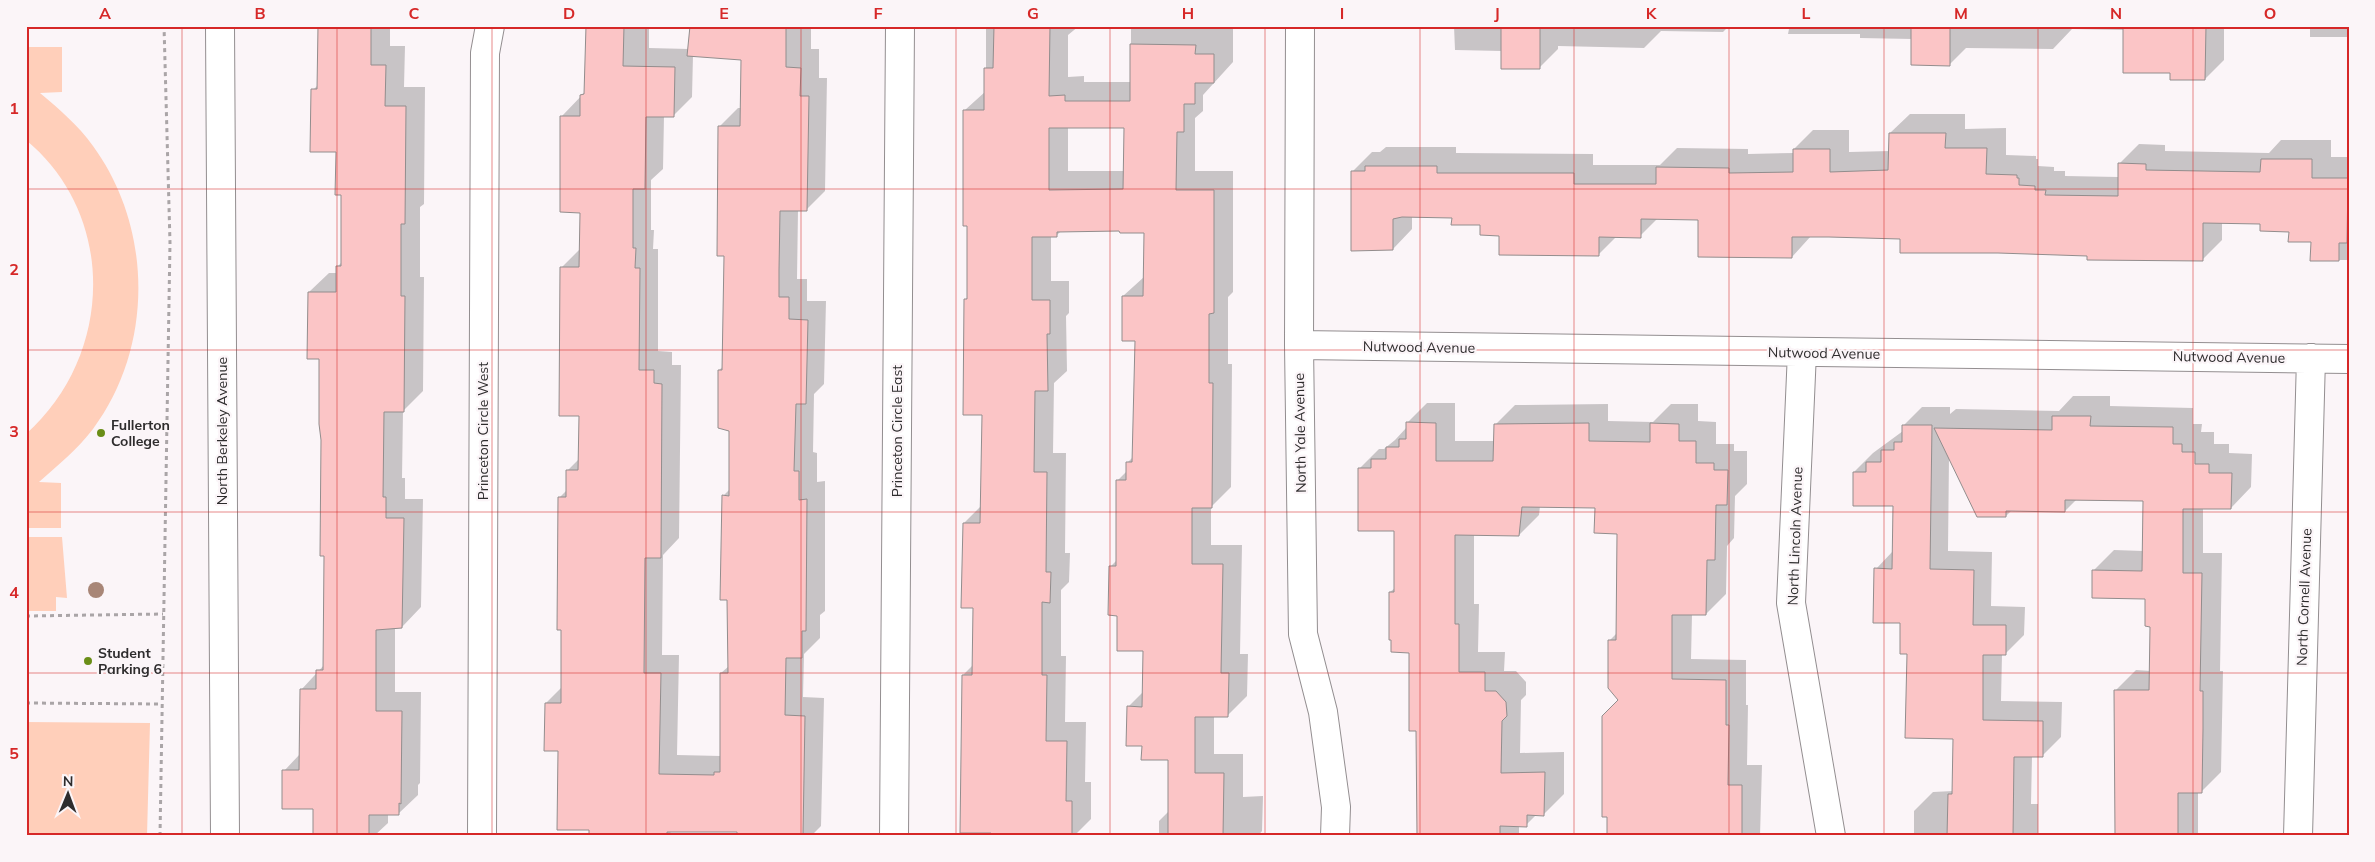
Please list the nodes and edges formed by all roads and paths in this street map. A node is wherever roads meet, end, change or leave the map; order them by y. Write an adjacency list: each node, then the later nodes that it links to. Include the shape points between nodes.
1 (164, 26): 10 (path, via 170,243)
2 (220, 26): 15 (street, North Berkeley Avenue)
3 (490, 26): 16 (street, Princeton Circle West, via 485,63)
4 (900, 26): 17 (street, Princeton Circle East)
5 (1300, 26): 6 (street, North Yale Avenue)
6 (1299, 346): 7 (street, Nutwood Avenue); 18 (street, North Yale Avenue, via 1303,634 1323,712 1336,807)
7 (1802, 352): 8 (street, Nutwood Avenue); 19 (street, North Lincoln Avenue, via 1791,603)
8 (2311, 358): 9 (street, Nutwood Avenue); 20 (street, North Cornell Avenue)
9 (2349, 359)
10 (163, 614): 11 (path); 13 (path)
11 (26, 616)
12 (26, 703): 13 (path)
13 (162, 704): 14 (path)
14 (160, 836)
15 (225, 836)
16 (482, 836)
17 (894, 836)
18 (1335, 836)
19 (1831, 836)
20 (2298, 836)

